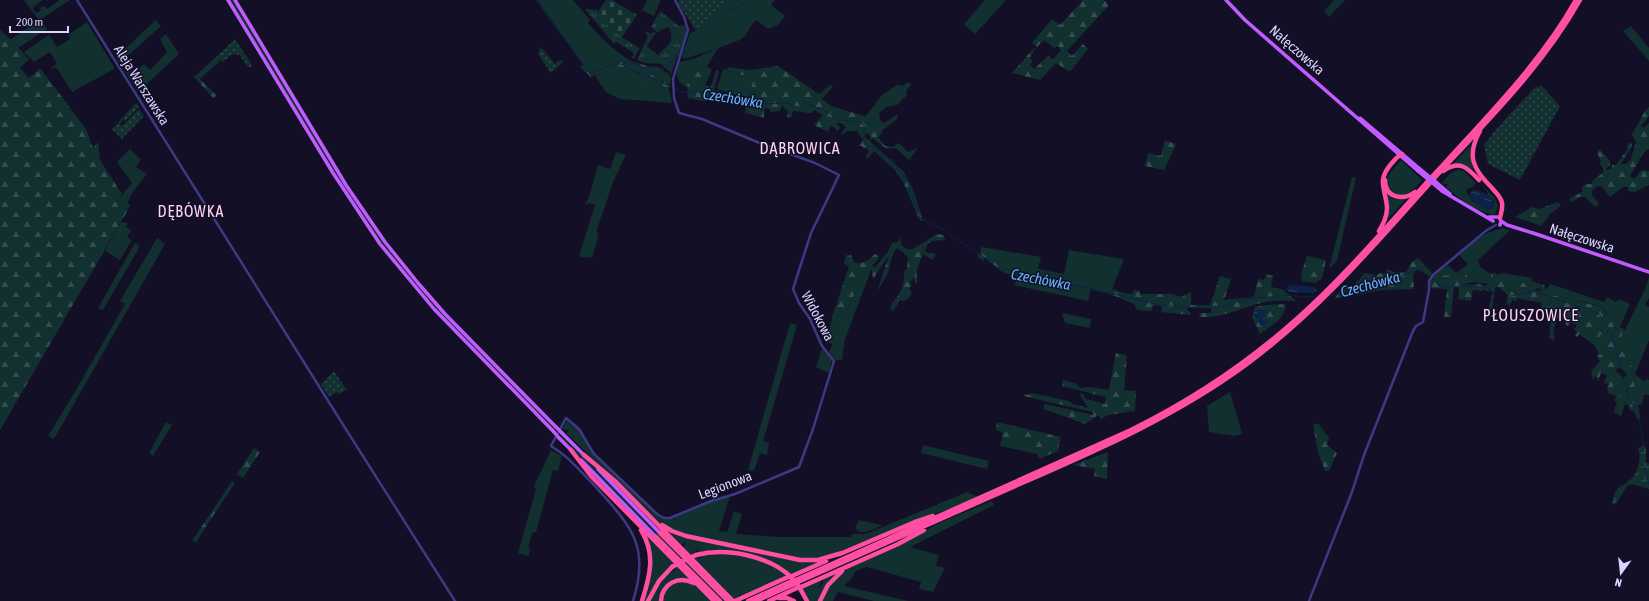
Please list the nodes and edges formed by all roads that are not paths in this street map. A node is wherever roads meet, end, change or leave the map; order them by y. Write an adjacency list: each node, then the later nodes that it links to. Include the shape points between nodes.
1 (76, 0): 29 (street, Aleja Warszawska)
2 (228, 0): 15 (main road, bridge, via 353,205 393,261 447,324)
3 (235, 0): 16 (main road, bridge, via 346,185 398,258 456,326)
4 (675, 0): 17 (street, Widokowa, via 686,20 688,31 676,67 673,86 679,113 704,120 815,163 839,175 811,233 793,285 794,292 810,318 822,346 834,361)
5 (1226, 0): 9 (main road, Nałęczowska)
6 (1576, 0): 11 (highway, via 1529,68)
7 (1580, 0): 8 (highway, via 1543,57)
8 (1489, 118): 10 (highway); 12 (highway, via 1476,139 1472,159 1480,176 1500,197 1503,206)
9 (1400, 155): 11 (highway, via 1386,176 1386,186 1390,193 1397,197 1405,197 1412,195); 12 (main road, Nałęczowska, bridge, via 1456,200); 13 (highway, via 1384,174 1382,182 1386,214 1382,227)
10 (1436, 177): 12 (highway, via 1452,166 1467,168 1498,198 1500,208); 20 (highway, via 1317,305 1239,370 1169,414 1103,447)
11 (1426, 183): 13 (highway)
12 (1497, 221): 14 (main road, Nałęczowska); 43 (street, via 1430,279 1424,320 1413,331)
13 (1369, 246): 18 (highway, via 1311,306 1246,360 1206,388 1174,408 1111,440)
14 (1649, 272)
15 (571, 450): 21 (highway, via 591,476); 23 (main road)
16 (584, 455): 19 (highway); 22 (main road)
17 (799, 467): 30 (street, Legionowa, via 666,518 659,515 594,454 577,426 566,418 551,446 574,465 619,513 631,531 640,565 639,581)
18 (949, 512): 24 (highway, via 915,522); 26 (highway)
19 (649, 516): 24 (highway, via 670,530 686,536 795,559 818,560); 28 (highway)
20 (942, 519): 25 (highway, via 906,540); 26 (highway)
21 (634, 521): 27 (highway); 31 (highway, via 647,540 651,557 650,576)
22 (660, 533): 36 (highway)
23 (656, 537): 35 (highway)
24 (842, 553): 26 (highway)
25 (856, 562): 26 (highway); 42 (highway, via 832,579)
26 (795, 582): 28 (highway); 37 (highway); 38 (highway); 39 (highway)
27 (703, 589): 33 (highway, via 688,580 678,580 665,588); 34 (highway)
28 (736, 600)
29 (455, 601)
30 (633, 601)
31 (642, 601)
32 (648, 601): 41 (highway, bridge, via 658,583 681,562 696,555 724,552 769,562 792,579)
33 (661, 601)
34 (714, 601)
35 (720, 601)
36 (728, 601)
37 (748, 601)
38 (756, 601)
39 (770, 601): 40 (highway, via 783,598)
40 (794, 601)
41 (807, 601)
42 (820, 601)
43 (1309, 601)

